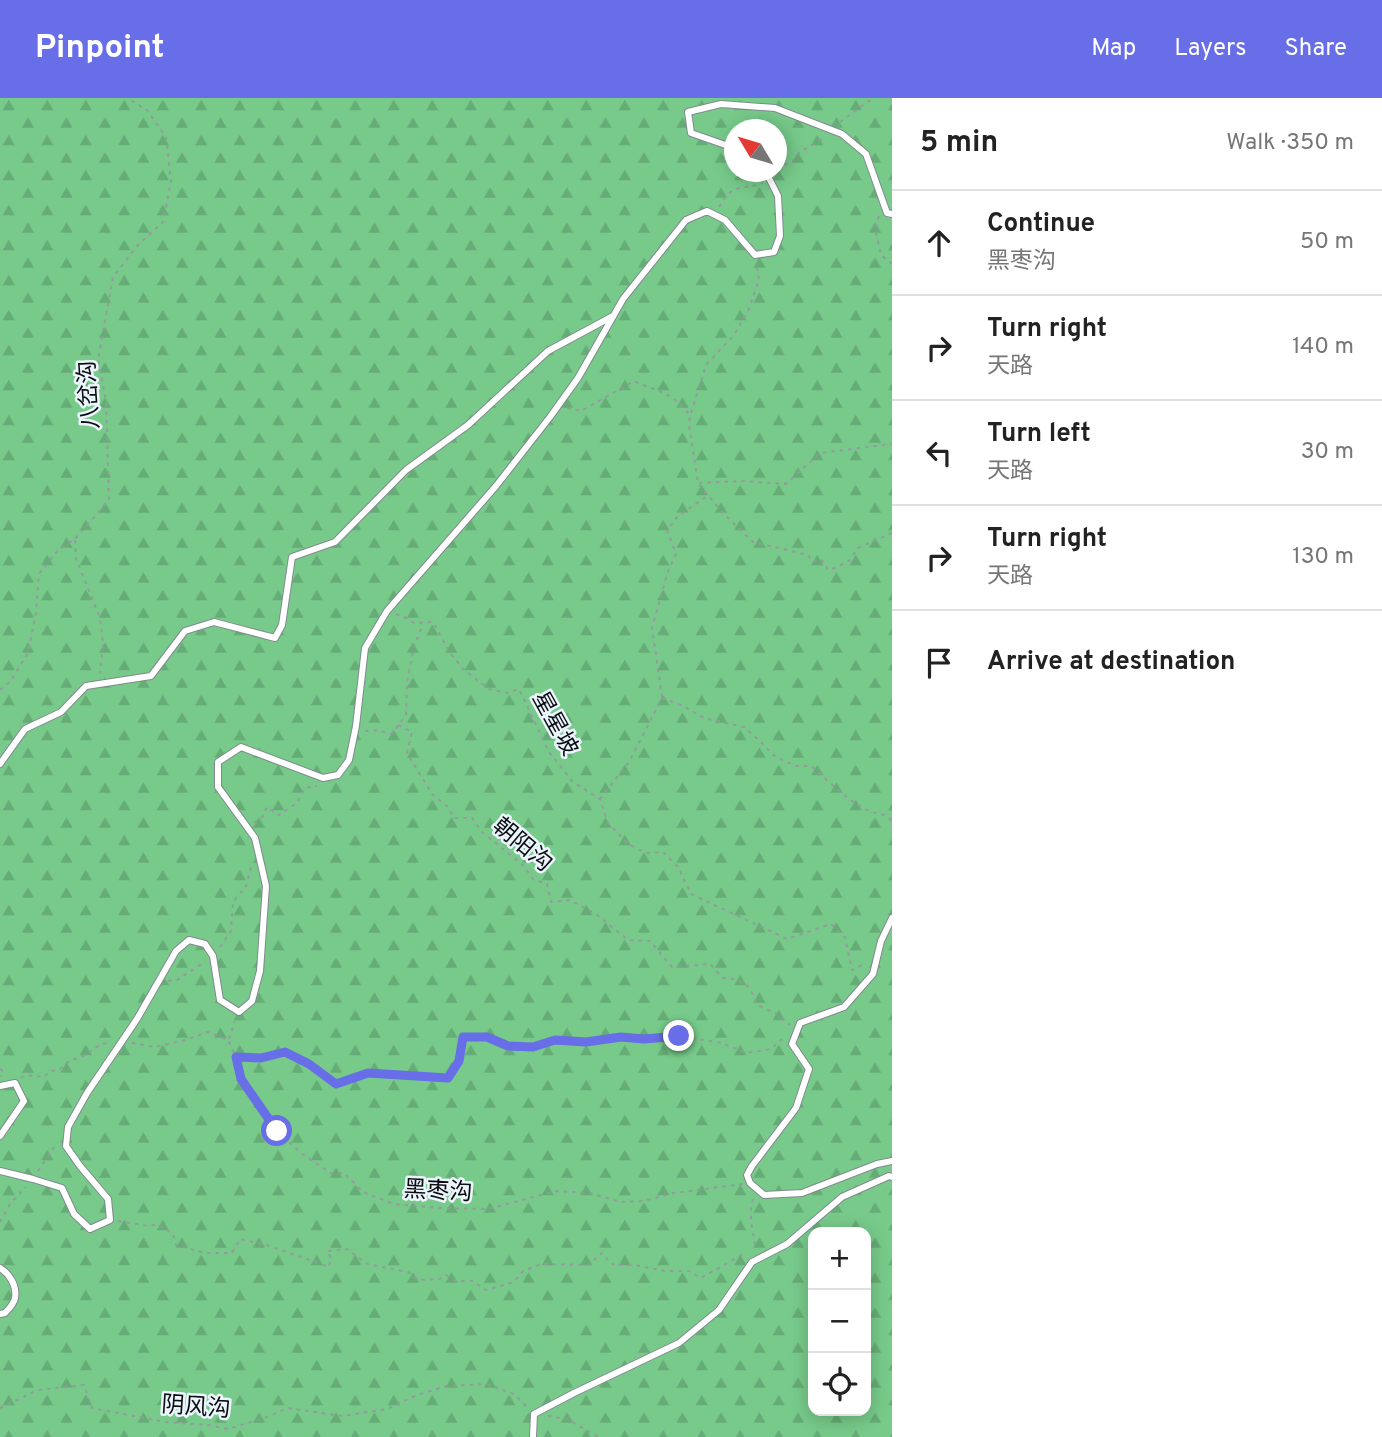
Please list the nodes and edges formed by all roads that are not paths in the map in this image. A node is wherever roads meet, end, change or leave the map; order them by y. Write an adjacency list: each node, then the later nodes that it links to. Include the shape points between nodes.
1 (724, 145): 3 (lane, via 691,133 688,112 722,104 775,108 842,134 866,155 887,213)
2 (771, 182): 4 (lane, via 778,197 780,236 774,252 754,255 725,220 707,211 686,220)
3 (892, 215)
4 (613, 316): 5 (lane, via 548,351 468,425 406,470 335,542 292,557 282,625 275,638 214,622 185,631 151,676 86,686 61,712 25,729); 10 (lane, via 558,406 496,486 387,611 365,648 349,760 338,775 323,778 241,747 218,762 218,787 255,838 266,886 260,971 252,1001 239,1012 220,1000 214,956 205,944 189,940 176,951 87,1093 68,1127 66,1146 108,1199 110,1220 90,1229 74,1214 62,1188)
5 (0, 764)
6 (892, 918): 9 (lane, via 873,974 844,1007 800,1023 792,1044 809,1069 796,1108 747,1175 764,1195 802,1193)
7 (0, 1086): 8 (lane, via 15,1083 24,1101)
8 (0, 1136)
9 (892, 1161)
10 (0, 1171)
11 (892, 1177): 14 (lane, via 842,1197 787,1244 752,1262 719,1310 679,1343 534,1414)
12 (0, 1268): 13 (lane, via 15,1288 15,1301)
13 (0, 1314)
14 (533, 1437)

